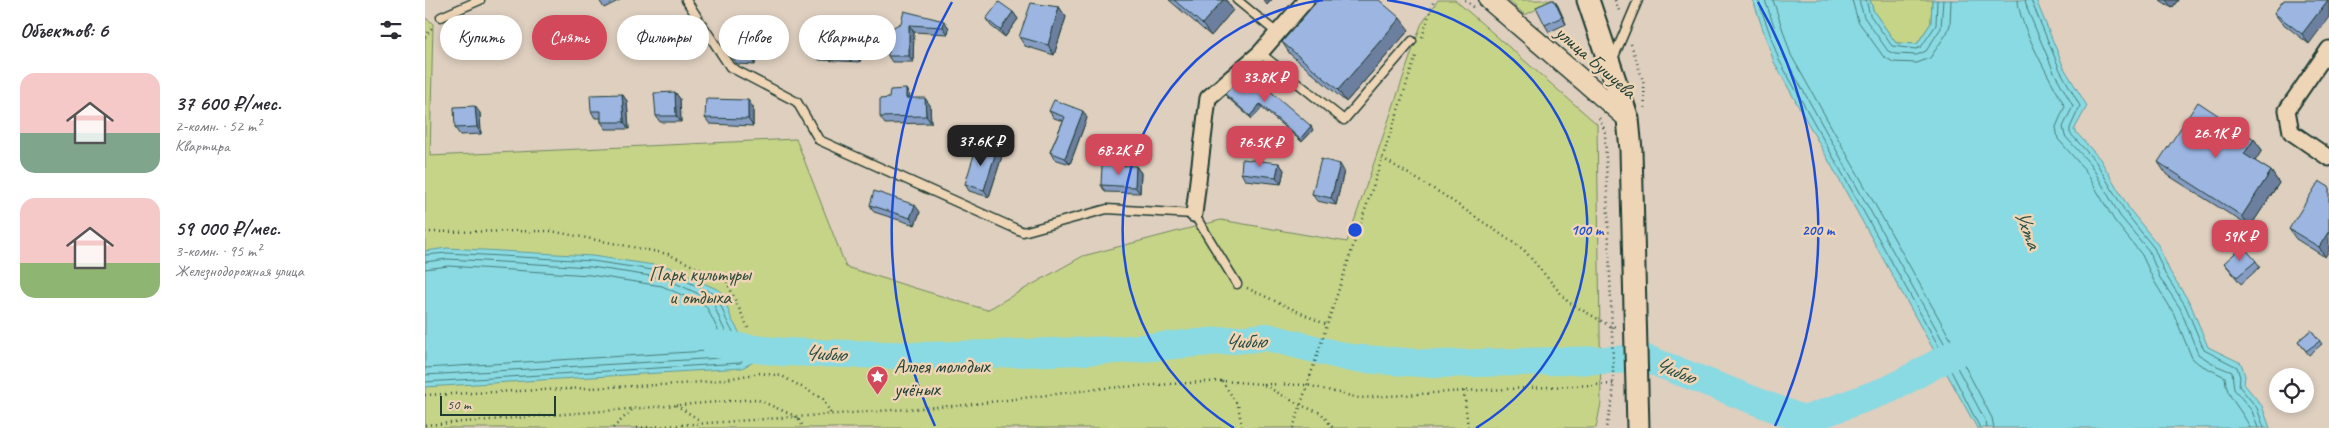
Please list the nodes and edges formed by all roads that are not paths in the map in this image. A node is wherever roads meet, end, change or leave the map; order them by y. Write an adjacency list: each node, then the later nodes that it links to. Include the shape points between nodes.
1 (480, 0): 8 (lane)
2 (686, 0): 16 (lane, via 730,67 797,102 819,140 1023,232 1107,209)
3 (1237, 0): 9 (lane)
4 (1306, 0): 9 (street)
5 (1588, 0): 13 (main road)
6 (1638, 0): 13 (lane)
7 (1485, 6): 14 (street, улица Бушуева)
8 (446, 15)
9 (1277, 33): 12 (street)
10 (1412, 41): 12 (lane, via 1343,120)
11 (2329, 49): 15 (street, via 2287,110 2291,132)
12 (1260, 53): 16 (street, via 1209,98)
13 (1610, 66): 14 (main road)
14 (1628, 119): 18 (main road)
15 (2329, 158)
16 (1194, 214): 17 (lane)
17 (1237, 284)
18 (1635, 385): 19 (main road); 20 (main road)
19 (1627, 428)
20 (1637, 428)

